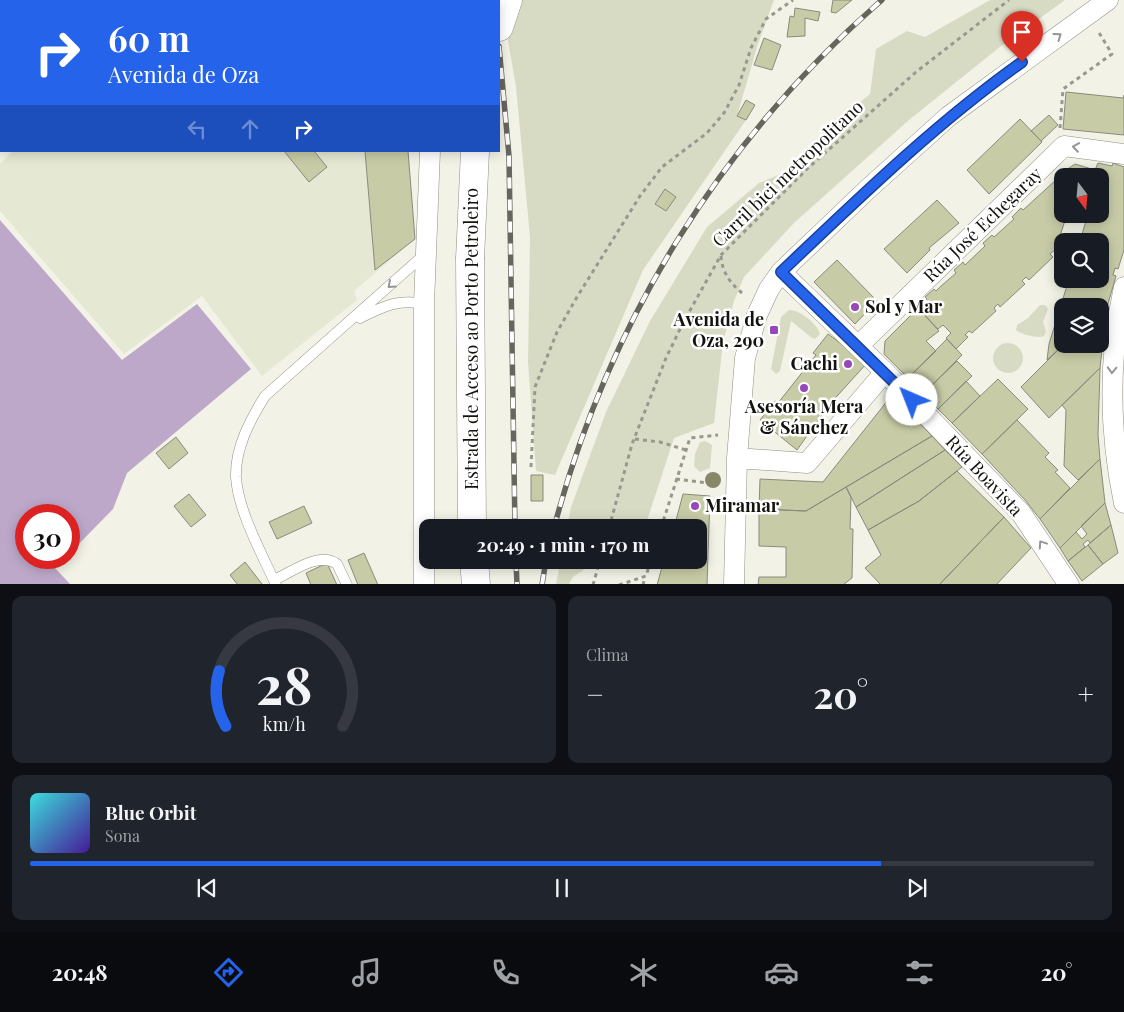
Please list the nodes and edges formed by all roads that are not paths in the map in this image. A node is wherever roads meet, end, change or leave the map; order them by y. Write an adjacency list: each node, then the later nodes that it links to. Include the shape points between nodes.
1 (508, 0): 3 (main road)
2 (1108, 0): 8 (street, one-way to 2, via 949,116)
3 (500, 24)
4 (430, 152): 7 (street)
5 (474, 152): 16 (main road, Estrada de Acceso ao Porto Petroleiro, bridge, via 470,260)
6 (1124, 154): 12 (street, Rúa José Echegaray, one-way to 12, via 1064,146)
7 (427, 252): 10 (street); 11 (lane, one-way to 11)
8 (781, 272): 12 (street, Rúa Boavista); 14 (street, via 762,302 745,358)
9 (1124, 287): 15 (street, one-way to 15, via 1112,371 1116,457)
10 (424, 304): 11 (lane, via 413,301 389,303); 20 (street)
11 (350, 323): 18 (lane, via 265,396 248,423 241,447 236,477 242,505)
12 (858, 346): 13 (street, Rúa Boavista)
13 (885, 372): 14 (street, via 807,463); 23 (street, Rúa Boavista, one-way to 13, via 1021,513)
14 (737, 458): 22 (street)
15 (1124, 503)
16 (472, 519)
17 (475, 569): 21 (main road)
18 (275, 582): 19 (lane, via 324,559 337,564)
19 (347, 584)
20 (424, 584)
21 (476, 584)
22 (734, 584)
23 (1069, 584)

